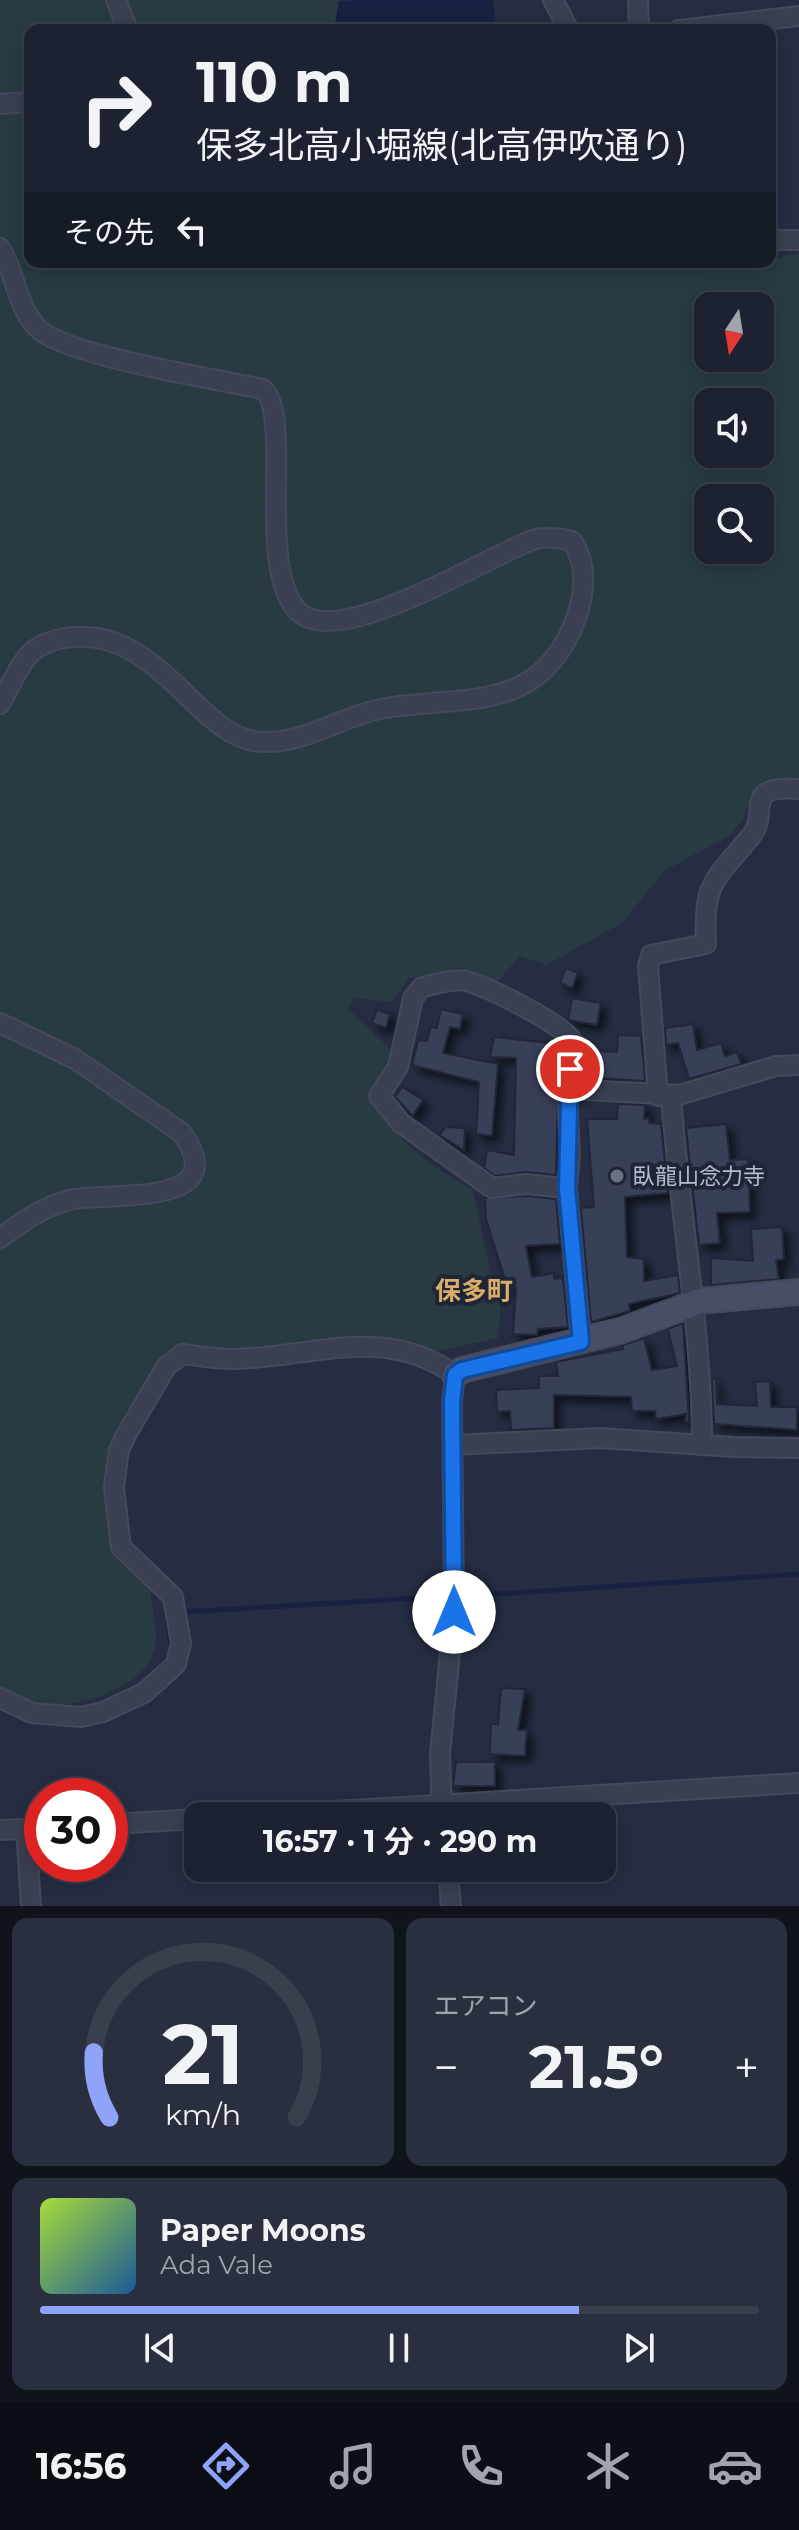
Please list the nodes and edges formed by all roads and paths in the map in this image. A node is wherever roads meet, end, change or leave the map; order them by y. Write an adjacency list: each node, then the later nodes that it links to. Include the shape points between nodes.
1 (116, 0): 5 (street)
2 (553, 0): 6 (street)
3 (638, 0): 7 (street)
4 (799, 16): 8 (street)
5 (126, 24)
6 (566, 24)
7 (639, 24)
8 (730, 24)
9 (24, 102): 10 (street)
10 (0, 104)
11 (776, 240): 12 (street)
12 (799, 240)
13 (0, 248): 14 (street, via 29,317 42,332 84,350 263,389 272,397 274,523 284,578 295,608 308,617 328,623 371,614 537,539 572,541 582,555 584,582 570,636 550,665 523,687 475,702 383,708 283,741 259,742 230,731 150,661 112,640 81,636 52,641 29,655)
14 (0, 704)
15 (799, 789): 19 (street, via 771,790 760,799 753,835 707,892 706,944 651,955 648,966)
16 (0, 1023): 21 (street, via 75,1059 182,1133 194,1160 189,1178 179,1187 155,1195 70,1200 31,1215)
17 (799, 1065): 19 (street, via 776,1066)
18 (567, 1089): 19 (street); 20 (street); 20 (street, via 571,1039 566,1032 464,980 422,987 413,998 398,1067 379,1096 401,1123 492,1188)
19 (665, 1096): 24 (street)
20 (567, 1188): 25 (street)
21 (0, 1238)
22 (799, 1292): 23 (street); 24 (street)
23 (799, 1299)
24 (694, 1303): 25 (street); 28 (street)
25 (580, 1334): 26 (street)
26 (451, 1373): 27 (street); 30 (street, via 430,1357 369,1345 235,1359 182,1354 166,1367 126,1435 114,1487 121,1547 173,1597 181,1643 176,1664 144,1693 81,1717 32,1713)
27 (453, 1445): 28 (street, via 600,1438); 32 (street, via 454,1612)
28 (702, 1445): 29 (street)
29 (799, 1448)
30 (0, 1698)
31 (799, 1783): 33 (street)
32 (436, 1802)
33 (523, 1802)
34 (184, 1820): 35 (street)
35 (128, 1823)
36 (24, 1829): 37 (street)
37 (0, 1830)
38 (32, 1882): 40 (street)
39 (449, 1882): 41 (street)
40 (31, 1906)
41 (451, 1906)

